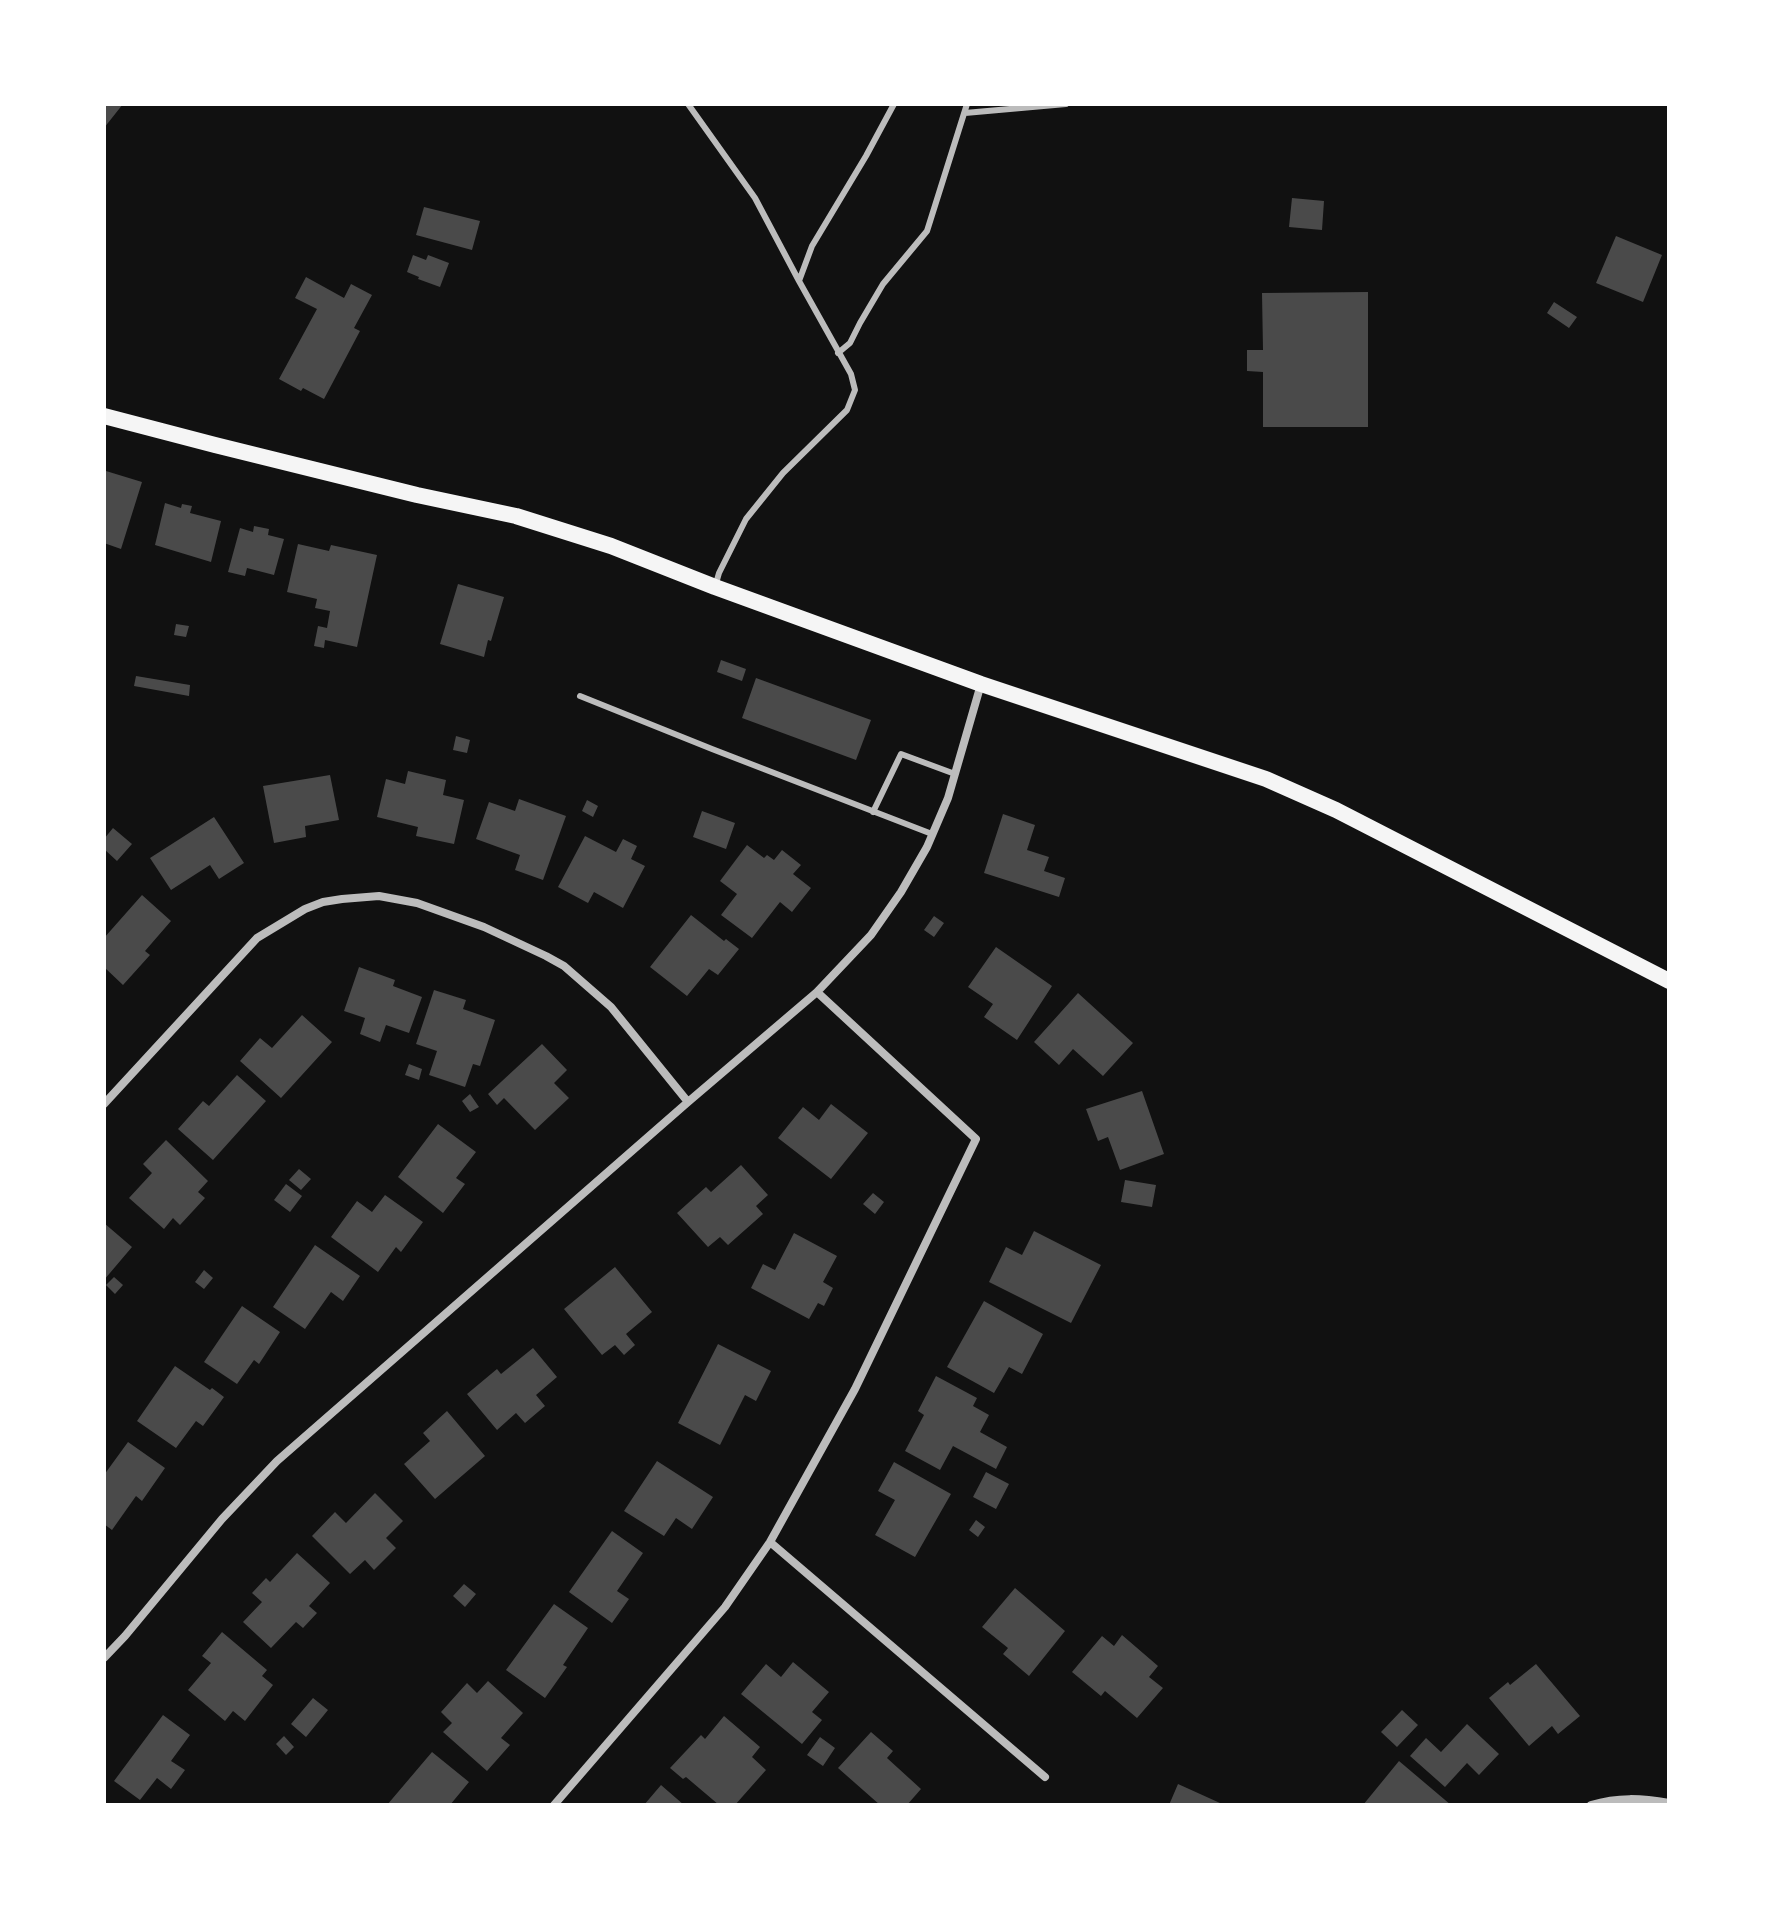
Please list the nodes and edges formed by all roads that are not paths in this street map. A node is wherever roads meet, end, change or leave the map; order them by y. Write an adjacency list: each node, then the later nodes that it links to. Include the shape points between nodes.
1 (688, 104): 6 (lane, via 755,198)
2 (894, 104): 6 (lane, via 812,246)
3 (967, 104): 5 (lane)
4 (1066, 104): 5 (lane)
5 (965, 113): 7 (lane, via 927,231 883,284 850,343)
6 (799, 281): 7 (lane)
7 (838, 353): 9 (lane, via 855,390 847,410 783,473 746,519)
8 (104, 416): 9 (main road, via 516,516)
9 (715, 587): 10 (main road)
10 (981, 684): 12 (street); 15 (main road, via 1266,779)
11 (580, 696): 13 (lane)
12 (955, 774): 13 (lane, via 901,754); 14 (street)
13 (873, 812): 14 (lane)
14 (932, 834): 16 (street, via 871,935)
15 (1669, 981)
16 (817, 992): 17 (street); 19 (street, via 976,1139 855,1389)
17 (688, 1102): 18 (street, via 611,1007 564,966 484,927 417,903 379,896 323,902 257,938); 20 (street, via 277,1461)
18 (104, 1104)
19 (770, 1542): 21 (street); 23 (street, via 725,1607)
20 (104, 1658)
21 (1045, 1777)
22 (1669, 1803): 24 (street, via 1626,1798)
23 (554, 1805)
24 (1591, 1805)

